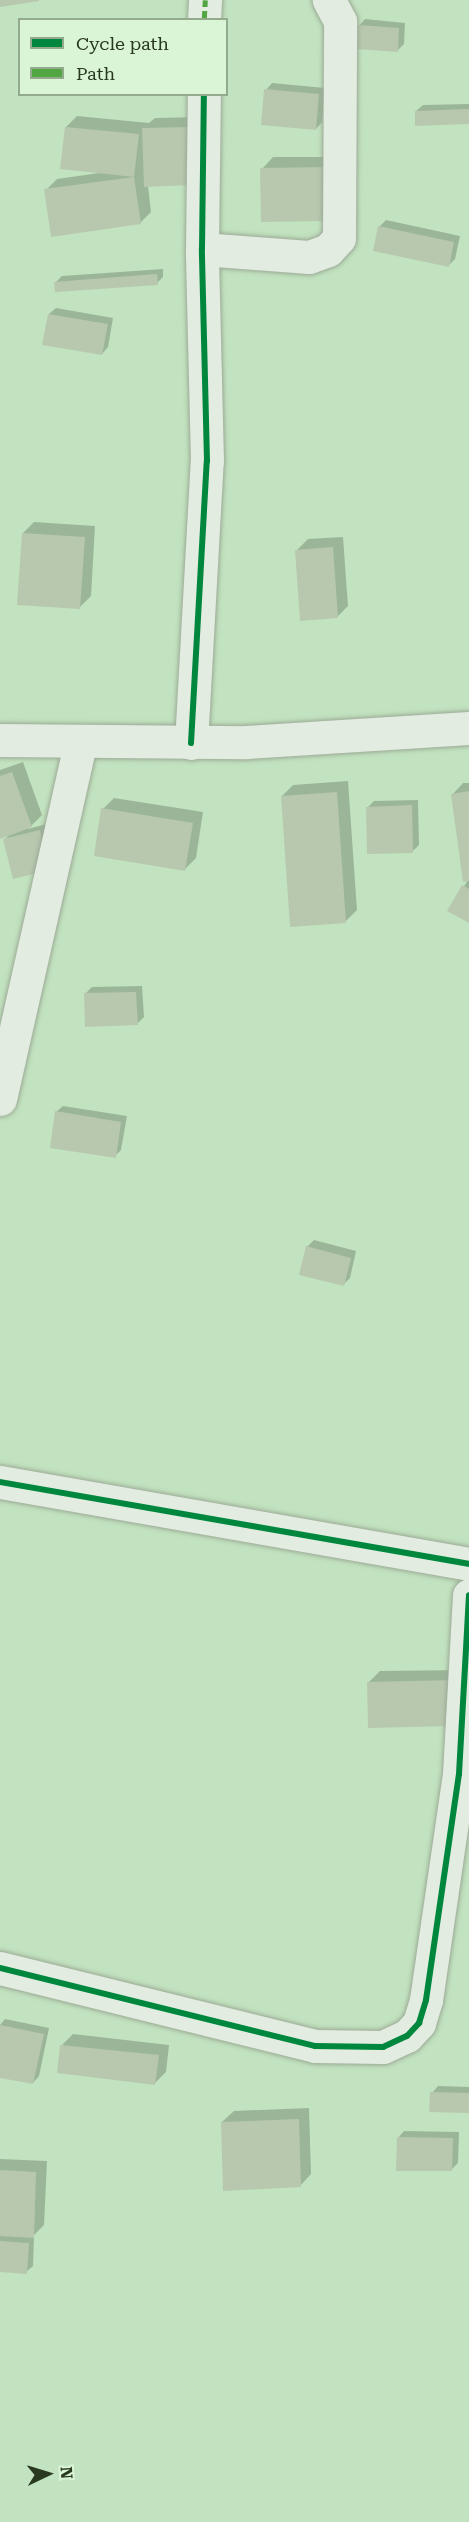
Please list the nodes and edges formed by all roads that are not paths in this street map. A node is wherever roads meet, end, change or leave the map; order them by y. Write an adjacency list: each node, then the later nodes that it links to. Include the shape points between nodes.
1 (205, 0): 3 (street)
2 (329, 0): 5 (street, via 340,21 339,238 328,250 309,257)
3 (204, 18)
4 (204, 96): 5 (street)
5 (202, 249): 8 (street, via 207,461)
6 (469, 728): 8 (street)
7 (0, 740): 9 (street)
8 (191, 743): 9 (street)
9 (80, 744): 10 (street)
10 (0, 1099)
11 (0, 1482): 12 (street)
12 (469, 1564)
13 (469, 1595): 14 (street, via 459,1774 426,2000 418,2023 407,2036 383,2047 315,2046)
14 (0, 1968)

